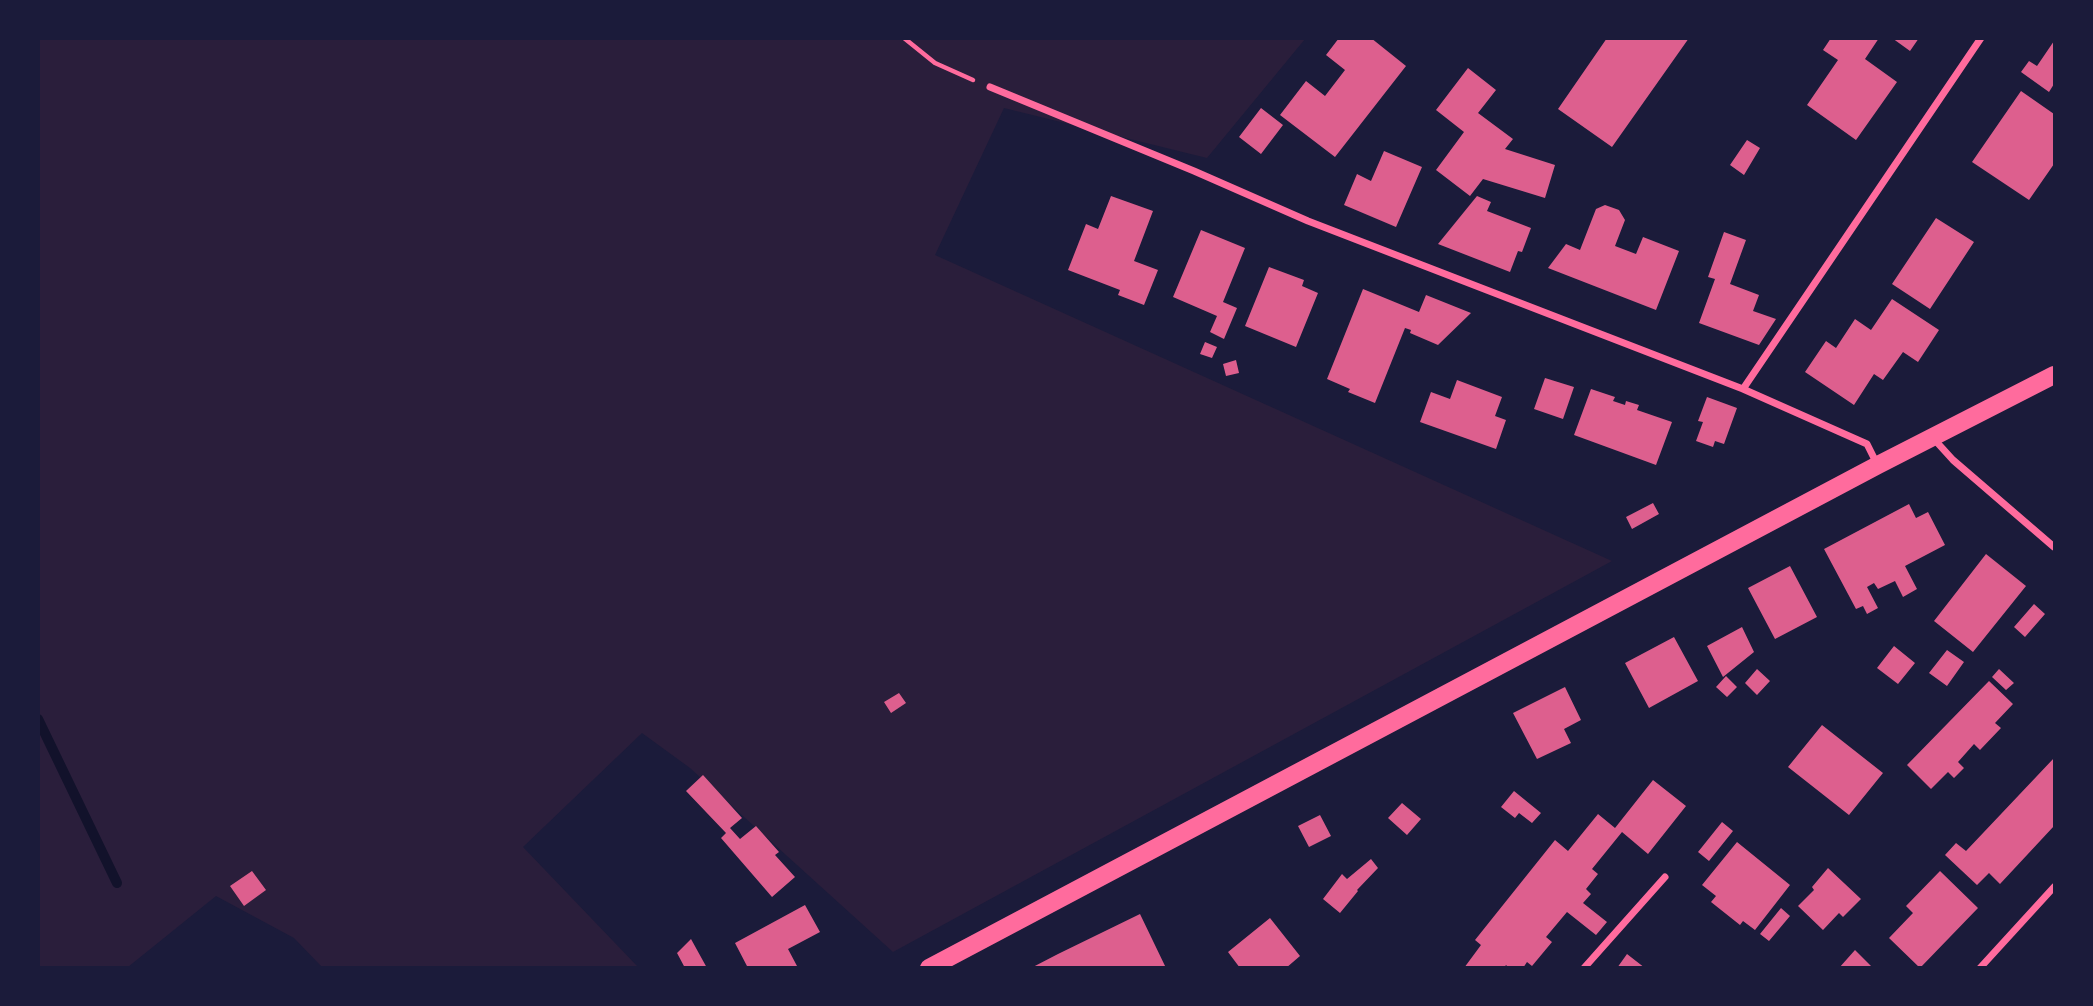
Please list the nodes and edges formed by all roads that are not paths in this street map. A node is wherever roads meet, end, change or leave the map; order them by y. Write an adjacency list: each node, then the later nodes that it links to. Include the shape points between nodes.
1 (1981, 38): 4 (street)
2 (990, 88): 4 (street, via 1308,221)
3 (2054, 375): 5 (main road)
4 (1743, 389): 6 (street, via 1867,443)
5 (1932, 437): 6 (main road); 7 (street)
6 (1878, 465): 10 (main road)
7 (2054, 547)
8 (1665, 877): 11 (street)
9 (2054, 887): 12 (street)
10 (929, 968)
11 (1584, 968)
12 (1980, 968)

